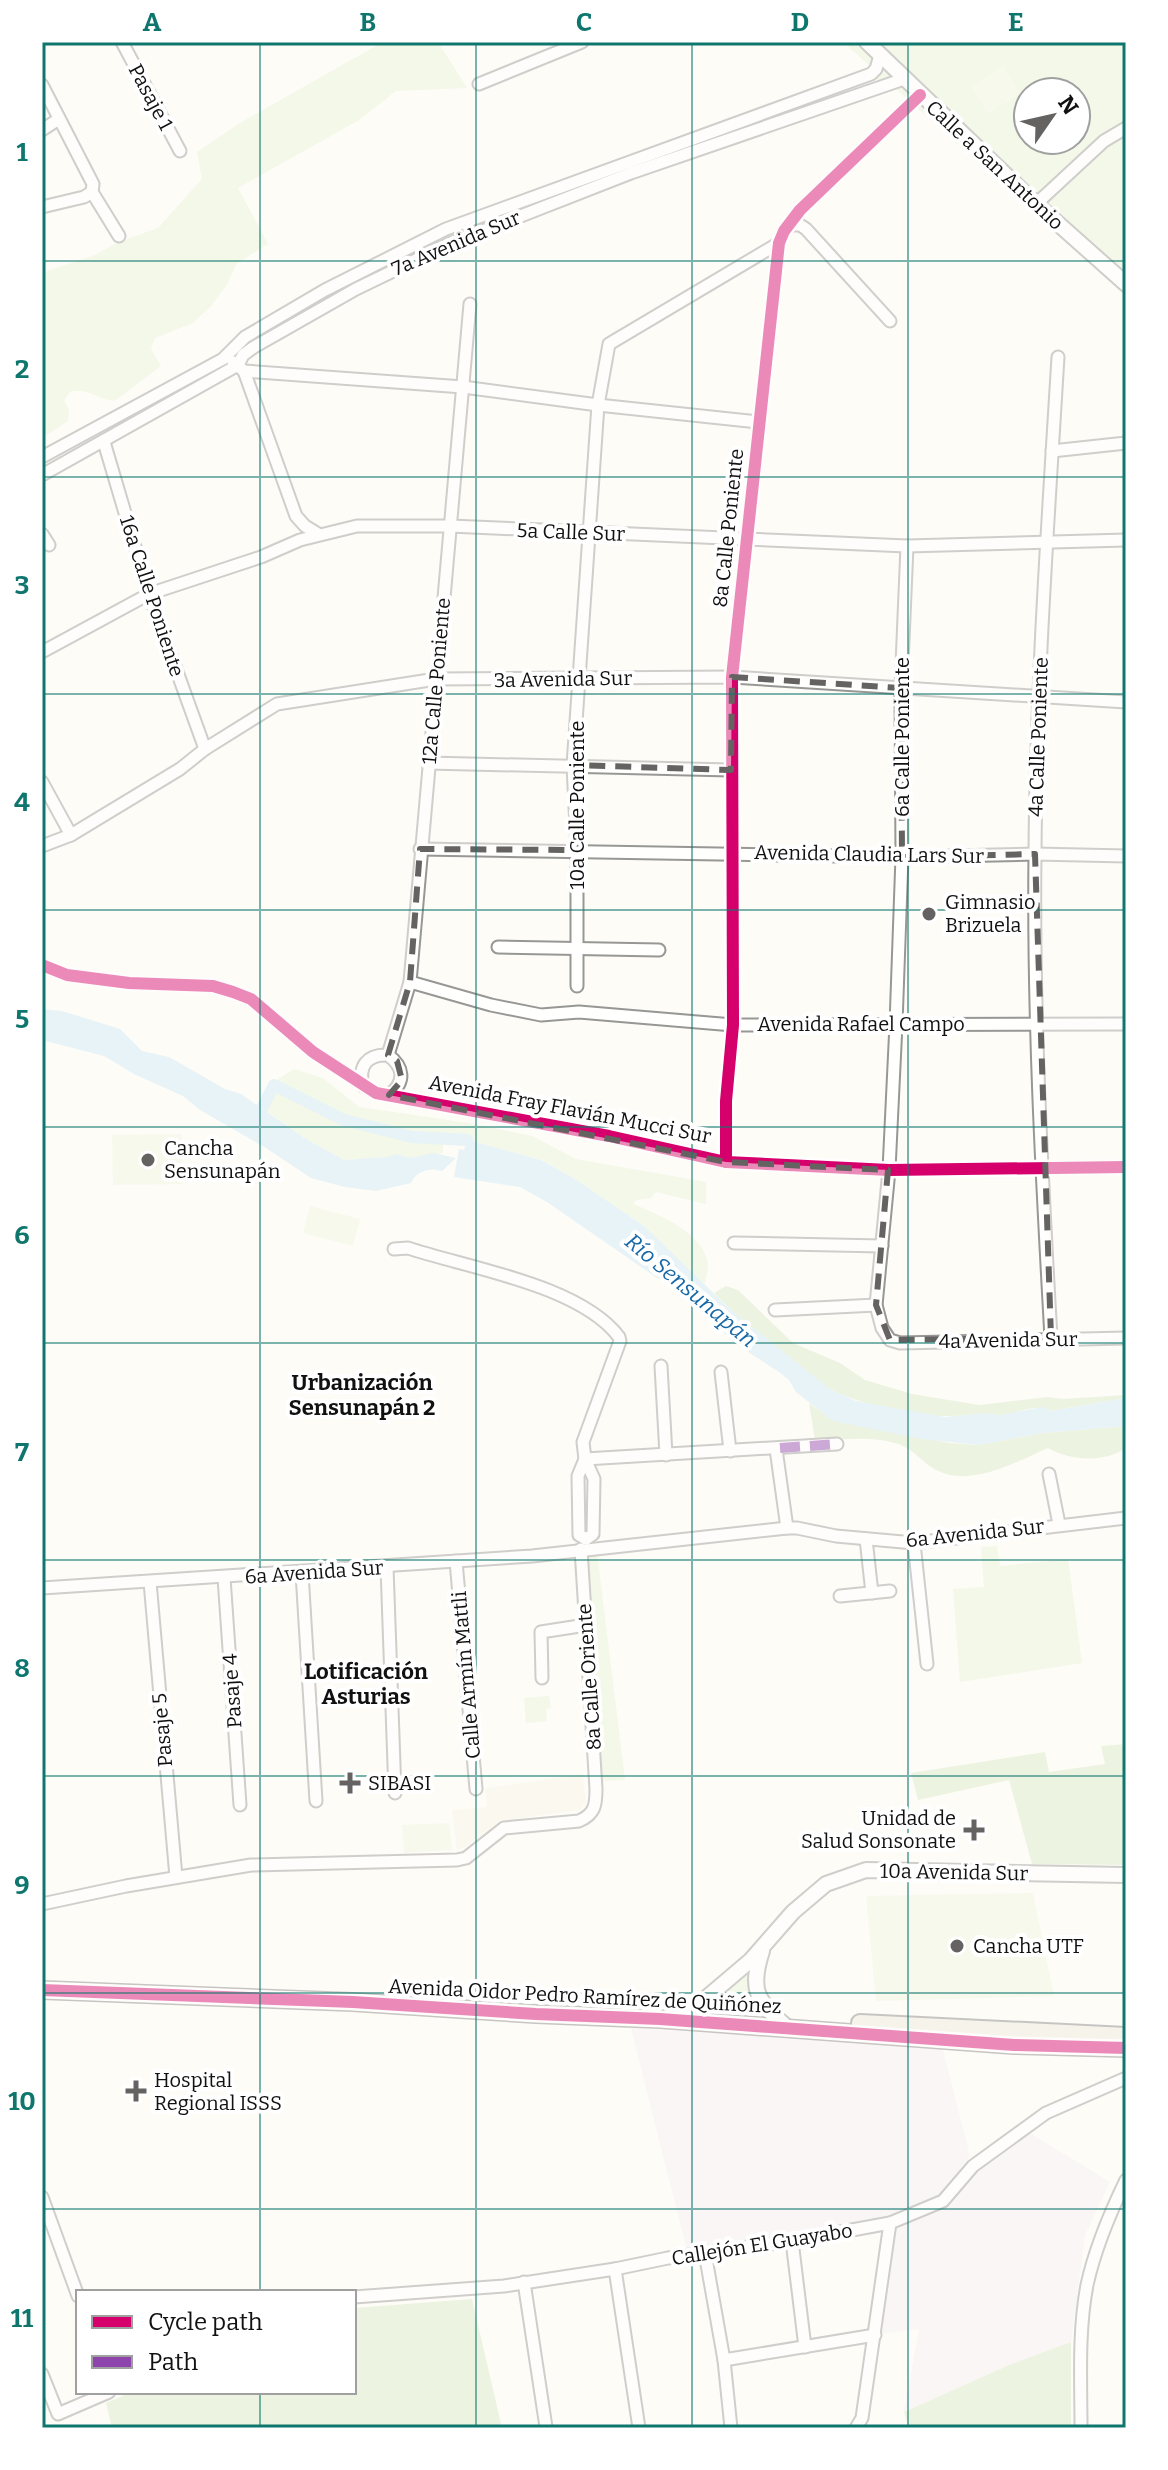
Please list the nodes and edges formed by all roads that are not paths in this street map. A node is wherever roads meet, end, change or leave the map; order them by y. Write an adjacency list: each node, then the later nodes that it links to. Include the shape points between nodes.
1 (138, 42): 4 (street)
2 (582, 42): 7 (street)
3 (867, 42): 5 (street, Calle a San Antonio)
4 (124, 46): 13 (street, Pasaje 1)
5 (880, 55): 6 (street, Calle a San Antonio); 24 (street, 7a Avenida Sur, via 871,74 446,229 325,290 245,337)
6 (904, 79): 9 (street, Calle a San Antonio); 25 (street, 7a Avenida Sur, via 631,173 437,249 254,347 243,355)
7 (479, 84)
8 (42, 85): 10 (street)
9 (920, 95): 15 (street, Calle a San Antonio); 17 (street, 8a Calle Poniente)
10 (59, 119): 12 (street); 14 (street, via 93,184)
11 (1126, 128): 15 (street, via 1104,141)
12 (42, 130)
13 (180, 151)
14 (92, 192): 16 (street); 18 (street)
15 (1036, 204): 20 (street, Calle a San Antonio)
16 (42, 207)
17 (788, 225): 19 (street, 8a Calle Poniente); 22 (street, via 806,229)
18 (119, 236)
19 (779, 243): 27 (street, 10a Calle Poniente, via 609,344); 28 (street, 8a Calle Poniente)
20 (1126, 284)
21 (470, 304): 26 (street, 12a Calle Poniente)
22 (890, 321)
23 (1058, 357): 31 (street, 4a Calle Poniente)
24 (223, 359): 25 (street); 32 (street, 7a Avenida Sur)
25 (241, 368): 26 (street); 29 (street, 7a Avenida Sur); 37 (street, via 296,516)
26 (463, 387): 27 (street); 34 (street, 12a Calle Poniente)
27 (598, 405): 28 (street); 35 (street, 10a Calle Poniente)
28 (758, 422): 38 (street, 8a Calle Poniente)
29 (104, 442): 33 (street, 7a Avenida Sur); 43 (street, 16a Calle Poniente)
30 (1126, 443): 31 (street)
31 (1052, 451): 40 (street, 4a Calle Poniente)
32 (42, 457)
33 (42, 475)
34 (450, 526): 35 (street, 5a Calle Sur); 37 (street, 5a Calle Sur, via 357,526); 47 (street, 12a Calle Poniente)
35 (588, 532): 38 (street, 5a Calle Sur); 46 (street, 10a Calle Poniente)
36 (42, 534): 41 (street)
37 (318, 534): 43 (street, 5a Calle Sur)
38 (748, 539): 42 (street, 5a Calle Sur); 45 (street, 8a Calle Poniente)
39 (1126, 540): 40 (street, 5a Calle Sur)
40 (1048, 542): 42 (street, 5a Calle Sur); 49 (street, 4a Calle Poniente)
41 (49, 545)
42 (907, 546): 48 (street, 6a Calle Poniente)
43 (149, 594): 44 (street, 5a Calle Sur); 51 (street, 16a Calle Poniente)
44 (42, 652)
45 (732, 677): 46 (street, 3a Avenida Sur); 48 (street, 3a Avenida Sur); 54 (street, 8a Calle Poniente)
46 (579, 678): 47 (street, 3a Avenida Sur); 53 (street, 10a Calle Poniente)
47 (436, 679): 51 (street, 3a Avenida Sur, via 277,704); 52 (street, 12a Calle Poniente)
48 (901, 688): 49 (street, 3a Avenida Sur); 63 (street, 6a Calle Poniente)
49 (1038, 696): 50 (street, 3a Avenida Sur); 61 (street, 4a Calle Poniente)
50 (1126, 702)
51 (205, 749): 56 (street, 3a Avenida Sur)
52 (428, 763): 53 (street); 58 (street, 12a Calle Poniente)
53 (573, 765): 54 (street); 59 (street, 10a Calle Poniente)
54 (731, 770): 60 (street, 8a Calle Poniente)
55 (42, 782): 56 (street)
56 (71, 835): 57 (street, 3a Avenida Sur)
57 (42, 846)
58 (420, 849): 59 (street, Avenida Claudia Lars Sur); 68 (street, 12a Calle Poniente)
59 (577, 850): 60 (street, Avenida Claudia Lars Sur); 65 (street, 10a Calle Poniente)
60 (733, 853): 63 (street, Avenida Claudia Lars Sur); 73 (street, 8a Calle Poniente)
61 (1035, 854): 62 (street, Avenida Claudia Lars Sur); 63 (street, Avenida Claudia Lars Sur); 71 (street, 4a Calle Poniente)
62 (1126, 856)
63 (902, 857): 70 (street, 6a Calle Poniente)
64 (498, 947): 65 (street)
65 (577, 950): 66 (street); 69 (street, 10a Calle Poniente)
66 (659, 950)
67 (42, 965): 75 (street, Avenida Fray Flavián Mucci Sur, via 67,975 233,992 251,999)
68 (410, 982): 73 (street, Avenida Rafael Campo, via 541,1015 579,1012); 74 (street, 12a Calle Poniente)
69 (577, 986)
70 (896, 1024): 71 (street, Avenida Rafael Campo); 73 (street, Avenida Rafael Campo); 80 (street, 6a Calle Poniente)
71 (1037, 1024): 72 (street, Avenida Rafael Campo); 79 (street, 4a Calle Poniente)
72 (1126, 1024)
73 (733, 1025): 77 (street)
74 (388, 1055): 75 (street, via 369,1058 363,1065); 76 (street, via 402,1070 402,1080)
75 (363, 1086): 76 (street, Avenida Fray Flavián Mucci Sur)
76 (389, 1095): 77 (street, Avenida Fray Flavián Mucci Sur)
77 (726, 1162): 80 (street, Avenida Fray Flavián Mucci Sur)
78 (1126, 1167): 79 (street, Avenida Fray Flavián Mucci Sur)
79 (1041, 1168): 80 (street, Avenida Fray Flavián Mucci Sur); 86 (street, 4a Calle Poniente)
80 (889, 1170): 82 (street, 6a Calle Poniente)
81 (734, 1243): 82 (street)
82 (882, 1246): 84 (street, 6a Calle Poniente)
83 (394, 1249): 94 (street, 8a Calle Oriente, via 408,1248 551,1292 614,1331 620,1341 583,1442)
84 (876, 1305): 85 (street); 86 (street, 4a Avenida Sur, via 882,1328 890,1340 900,1343)
85 (775, 1310)
86 (1051, 1338): 87 (street, 4a Avenida Sur)
87 (1126, 1338)
88 (661, 1366): 93 (street)
89 (721, 1372): 92 (street)
90 (837, 1444): 91 (street)
91 (776, 1449): 92 (street); 98 (street)
92 (730, 1451): 93 (street)
93 (666, 1455): 94 (street)
94 (585, 1459): 101 (street, 8a Calle Oriente, via 594,1479 594,1516 593,1534)
95 (1049, 1474): 97 (street)
96 (1126, 1518): 97 (street, 6a Avenida Sur)
97 (1059, 1524): 100 (street, 6a Avenida Sur)
98 (787, 1528): 99 (street, 6a Avenida Sur); 101 (street, 6a Avenida Sur)
99 (866, 1539): 100 (street, 6a Avenida Sur); 109 (street)
100 (914, 1543): 112 (street)
101 (584, 1546): 102 (street, 6a Avenida Sur); 111 (street, 8a Calle Oriente)
102 (456, 1561): 103 (street, 6a Avenida Sur); 114 (street, Calle Armín Mattli)
103 (387, 1567): 104 (street, 6a Avenida Sur); 115 (street)
104 (302, 1573): 105 (street, 6a Avenida Sur); 116 (street)
105 (224, 1578): 106 (street, 6a Avenida Sur); 117 (street, Pasaje 4)
106 (150, 1582): 107 (street, 6a Avenida Sur); 119 (street, Pasaje 5)
107 (42, 1588)
108 (890, 1591): 109 (street)
109 (872, 1593): 110 (street)
110 (840, 1596)
111 (586, 1625): 113 (street, via 541,1632); 119 (street, 8a Calle Oriente, via 596,1804 579,1821 504,1828 457,1860 251,1865)
112 (927, 1664)
113 (542, 1678)
114 (476, 1789)
115 (395, 1793)
116 (316, 1801)
117 (240, 1805)
118 (1126, 1875): 121 (street, 10a Avenida Sur, via 867,1870 826,1884)
119 (176, 1877): 120 (street)
120 (42, 1904)
121 (763, 1947): 124 (street, 10a Avenida Sur, via 705,1999); 125 (street, via 754,1974 757,1988)
122 (42, 1979): 124 (main road, Avenida Oidor Pedro Ramírez de Quiñónez)
123 (42, 1990): 125 (main road, Avenida Oidor Pedro Ramírez de Quiñónez)
124 (680, 2013): 125 (main road, Avenida Oidor Pedro Ramírez de Quiñónez)
125 (783, 2023): 126 (main road, Avenida Oidor Pedro Ramírez de Quiñónez); 127 (main road, Avenida Oidor Pedro Ramírez de Quiñónez, via 1014,2045)
126 (1126, 2036)
127 (1126, 2048)
128 (1126, 2078): 131 (street, Callejón El Guayabo, via 1046,2113 973,2166 943,2201)
129 (1126, 2180): 147 (street, via 1087,2286)
130 (42, 2197): 136 (street)
131 (890, 2223): 132 (street, Callejón El Guayabo); 138 (street)
132 (792, 2241): 133 (street, Callejón El Guayabo); 139 (street)
133 (705, 2253): 134 (street, Callejón El Guayabo); 140 (street)
134 (615, 2269): 135 (street, Callejón El Guayabo); 144 (street)
135 (524, 2282): 137 (street, Callejón El Guayabo); 143 (street)
136 (76, 2290)
137 (356, 2297)
138 (875, 2335): 139 (street); 146 (street)
139 (805, 2347): 140 (street)
140 (724, 2360): 145 (street)
141 (42, 2374): 142 (street, via 58,2414)
142 (104, 2394)
143 (546, 2427)
144 (639, 2428)
145 (731, 2428)
146 (856, 2428)
147 (1081, 2428)

